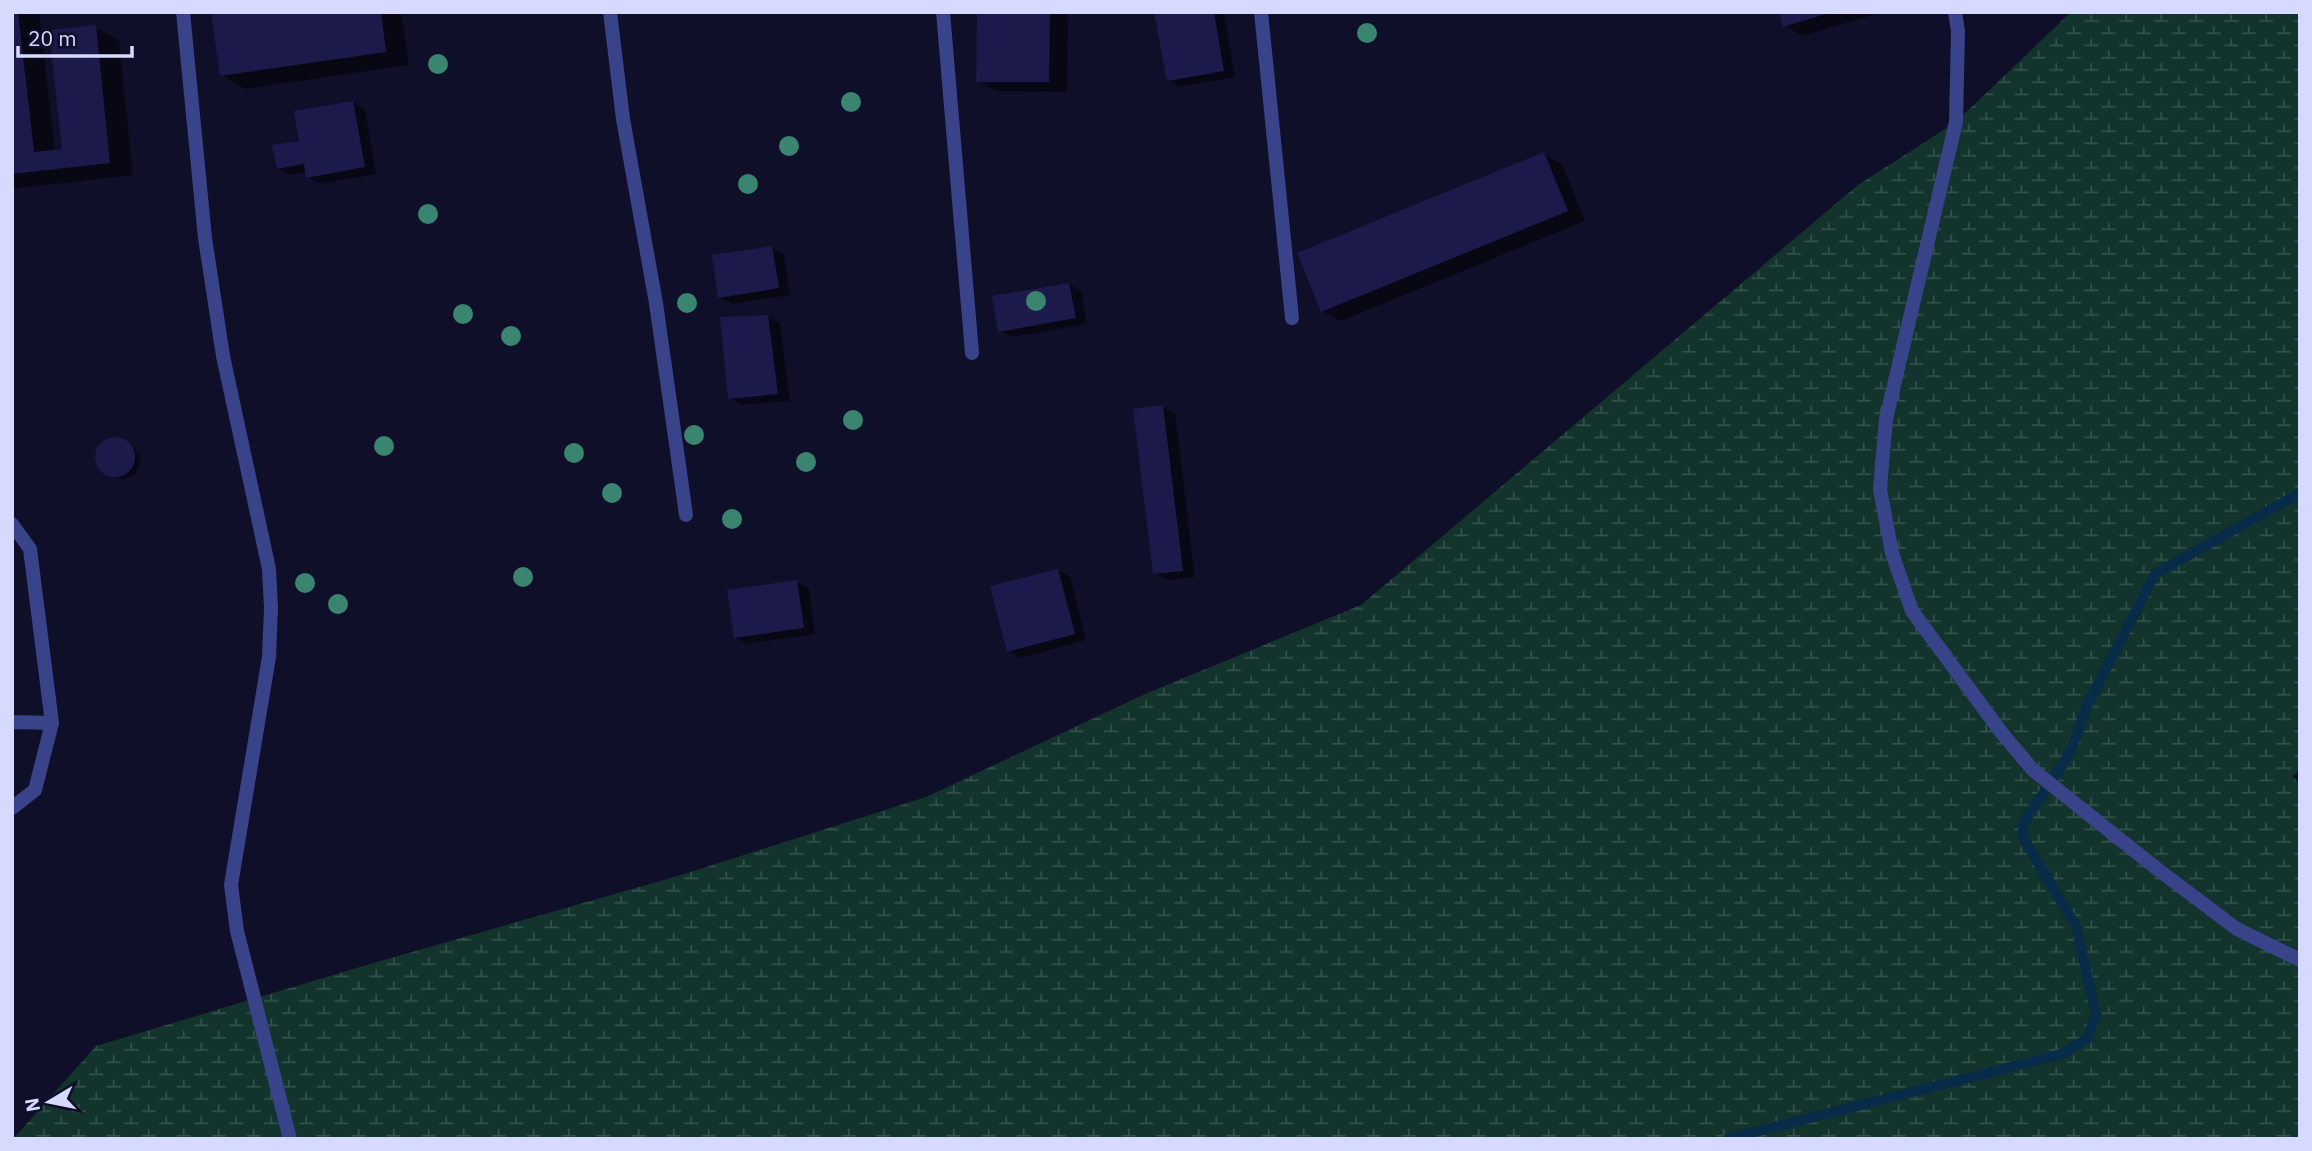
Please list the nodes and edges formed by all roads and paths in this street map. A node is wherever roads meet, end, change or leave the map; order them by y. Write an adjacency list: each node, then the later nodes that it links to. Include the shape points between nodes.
1 (183, 12): 14 (street, via 205,238 223,356 271,595 269,657 231,886 237,931)
2 (610, 12): 8 (street, via 622,120 656,303)
3 (943, 12): 7 (street)
4 (1261, 12): 6 (street)
5 (1955, 12): 13 (street, via 1956,122 1886,419 1880,489 1892,553 1912,611 2033,770 2237,929)
6 (1292, 318)
7 (972, 353)
8 (687, 515)
9 (12, 524): 11 (street, via 30,549)
10 (12, 722): 11 (street)
11 (52, 723): 12 (street, via 35,790)
12 (12, 808)
13 (2300, 960)
14 (290, 1139)

